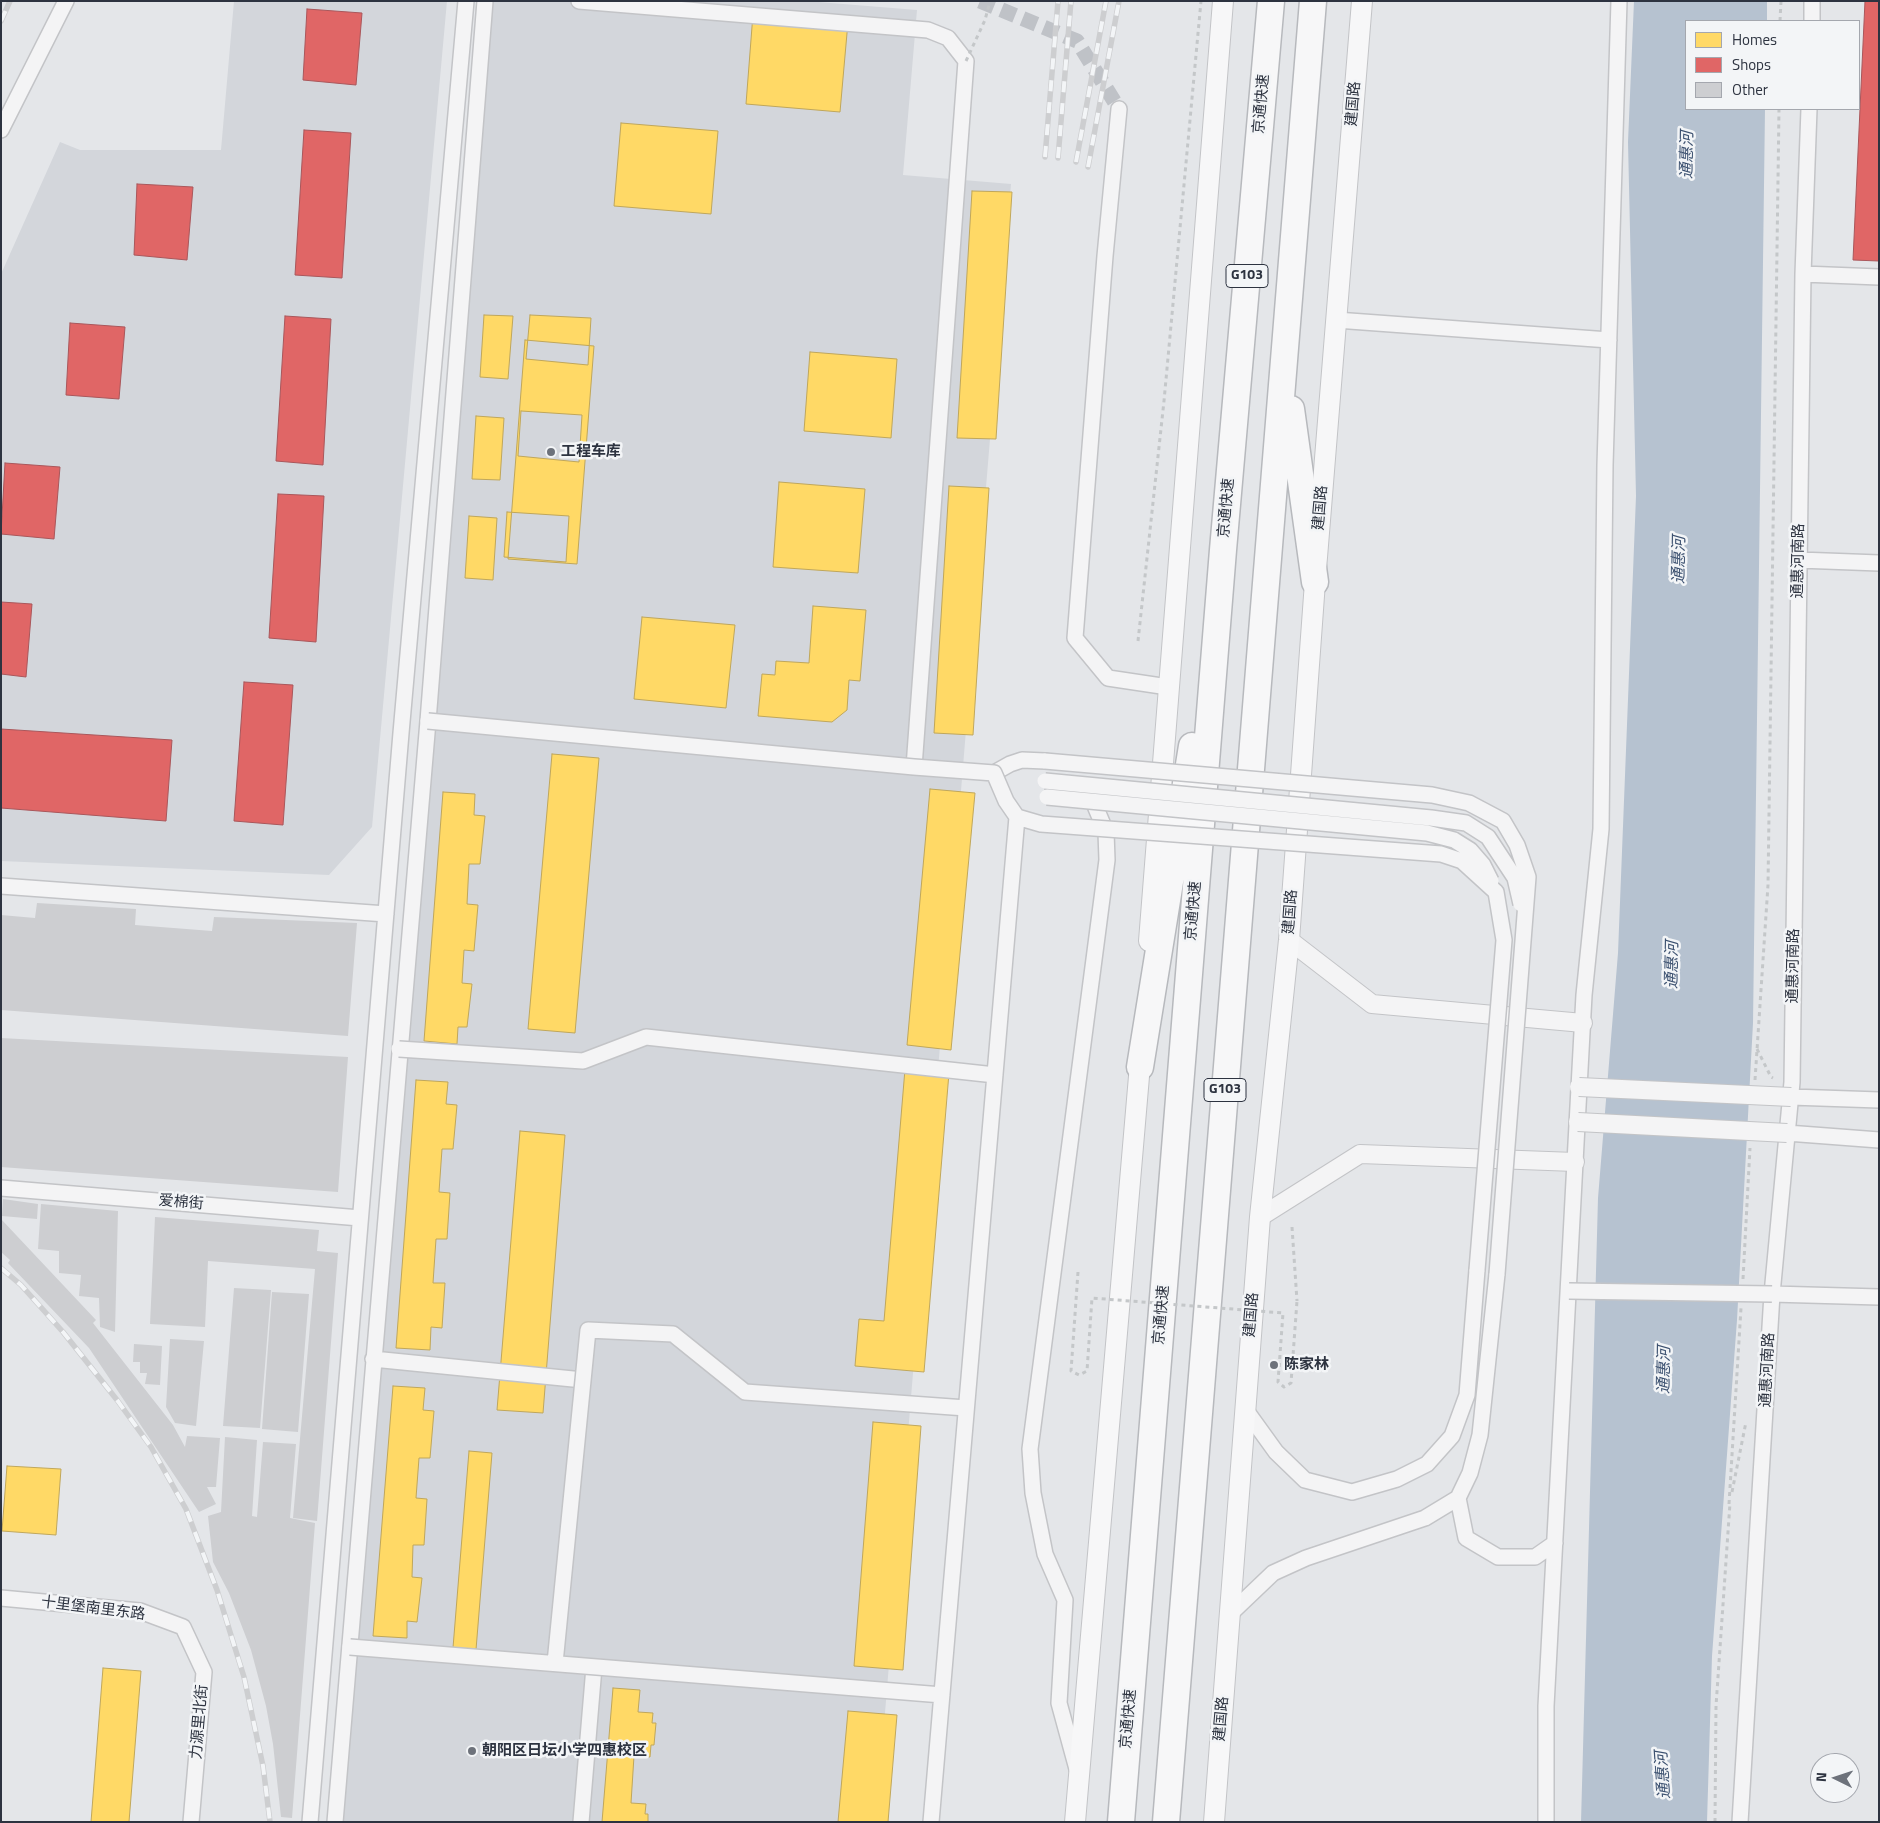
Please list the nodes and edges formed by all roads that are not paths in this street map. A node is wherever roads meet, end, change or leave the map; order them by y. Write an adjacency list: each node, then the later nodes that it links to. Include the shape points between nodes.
1 (66, 1): 14 (street)
2 (466, 1): 34 (street)
3 (485, 1): 25 (street)
4 (578, 1): 26 (street, via 928,30 948,38 966,61)
5 (1223, 1): 24 (main road)
6 (1271, 1): 20 (highway, 京通快速 / G103)
7 (1313, 1): 19 (highway, G103)
8 (1362, 1): 17 (main road, 建国路)
9 (1619, 1): 18 (street)
10 (1812, 1): 11 (street)
11 (1812, 20)
12 (1119, 109): 24 (street, via 1075,638 1108,678)
13 (1809, 110): 15 (street, 通惠河南路)
14 (1, 130)
15 (1803, 274): 16 (street); 21 (street, 通惠河南路)
16 (1879, 277)
17 (1336, 320): 18 (street); 23 (main road, 建国路)
18 (1609, 340): 37 (street, via 1601,828)
19 (1285, 359): 23 (highway); 75 (highway, G103)
20 (1223, 550): 39 (highway); 74 (highway, 京通快速 / G103)
21 (1799, 560): 22 (street); 42 (street, 通惠河南路)
22 (1879, 563)
23 (1314, 582): 36 (main road, 建国路)
24 (1168, 687): 39 (main road)
25 (428, 721): 26 (street, bridge); 38 (street)
26 (914, 768): 27 (street, bridge)
27 (994, 773): 31 (street, bridge); 35 (street, bridge, via 1022,760 1045,761 1432,795 1470,802 1503,821 1518,845 1528,877)
28 (1045, 781): 35 (street, bridge, via 1466,823 1488,837 1515,878)
29 (1047, 797): 30 (street, bridge)
30 (1093, 801): 33 (street, bridge, via 1428,833 1454,840 1470,850 1483,865); 67 (street, bridge, via 1106,832 1108,860 1030,1449 1033,1493 1044,1554 1065,1600 1059,1703)
31 (1017, 817): 33 (street, bridge, via 1041,824 1441,854 1462,861); 40 (street, bridge)
32 (1, 886): 34 (street)
33 (1496, 892): 57 (street, bridge, via 1504,940 1467,1395 1452,1436 1427,1464 1397,1479 1352,1492 1306,1480 1276,1452)
34 (386, 914): 49 (street)
35 (1524, 918): 58 (street, bridge, via 1497,1274 1480,1436 1470,1473)
36 (1289, 940): 37 (street, via 1372,1004); 50 (main road, 建国路)
37 (1583, 1022): 41 (street)
38 (399, 1049): 40 (street, bridge, via 583,1061 646,1037); 54 (street)
39 (1140, 1067): 67 (main road)
40 (995, 1075): 56 (street, bridge)
41 (1580, 1087): 42 (street, bridge); 44 (street)
42 (1791, 1092): 43 (street); 45 (street, 通惠河南路)
43 (1879, 1100)
44 (1578, 1122): 45 (street, bridge); 47 (street)
45 (1787, 1134): 46 (street); 52 (street, 通惠河南路)
46 (1879, 1140)
47 (1574, 1162): 50 (street, via 1360,1154); 51 (street)
48 (1, 1188): 49 (street, 爱棉街)
49 (360, 1218): 69 (street)
50 (1260, 1218): 57 (main road, 建国路)
51 (1569, 1291): 52 (street, bridge); 59 (street)
52 (1772, 1294): 53 (street); 78 (street, 通惠河南路)
53 (1879, 1297)
54 (373, 1360): 55 (street); 63 (street)
55 (583, 1380): 56 (street, bridge, via 588,1330 673,1334 745,1392); 64 (street, bridge)
56 (966, 1408): 66 (street, bridge)
57 (1245, 1409): 61 (main road, 建国路)
58 (1458, 1498): 59 (street, via 1466,1538 1498,1557 1535,1557); 61 (street, via 1425,1518 1306,1558 1273,1573)
59 (1555, 1543): 77 (street, via 1546,1706)
60 (1, 1598): 62 (street, 十里堡南里东路, via 140,1611)
61 (1230, 1614): 76 (main road, 建国路)
62 (183, 1627): 68 (street, 力源里北街, via 204,1672)
63 (350, 1647): 64 (street, bridge); 70 (street)
64 (555, 1664): 65 (street, bridge)
65 (594, 1667): 66 (street, bridge); 71 (street)
66 (942, 1695): 72 (street, bridge)
67 (1079, 1777): 73 (main road)
68 (191, 1822)
69 (310, 1822)
70 (335, 1822)
71 (581, 1822)
72 (931, 1822)
73 (1075, 1822)
74 (1121, 1822)
75 (1166, 1822)
76 (1214, 1822)
77 (1546, 1822)
78 (1740, 1822)

